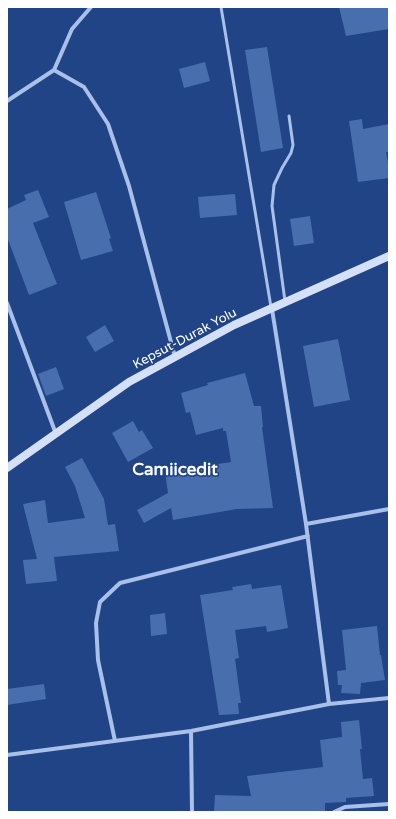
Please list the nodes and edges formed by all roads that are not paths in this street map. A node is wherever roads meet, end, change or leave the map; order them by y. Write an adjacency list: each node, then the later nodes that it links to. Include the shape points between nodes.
1 (91, 7): 3 (street, via 72,29)
2 (221, 7): 9 (lane)
3 (54, 70): 4 (street); 10 (street, via 84,87 108,124 129,186)
4 (7, 100)
5 (289, 116): 7 (lane, via 291,153 274,186 272,206)
6 (389, 256): 7 (main road, Kepsut-Durak Yolu)
7 (285, 302): 9 (main road, Kepsut-Durak Yolu)
8 (7, 303): 11 (street)
9 (272, 309): 10 (main road, Kepsut-Durak Yolu, via 234,325); 14 (street)
10 (175, 357): 11 (main road, Kepsut-Durak Yolu, via 129,382)
11 (56, 434): 12 (main road, Kepsut-Durak Yolu)
12 (7, 468)
13 (389, 509): 14 (street)
14 (306, 524): 15 (street)
15 (308, 536): 17 (street); 19 (street, via 120,583 100,602 96,623 98,660)
16 (389, 698): 17 (street)
17 (329, 704): 18 (street)
18 (191, 731): 19 (street); 22 (street)
19 (115, 741): 20 (street)
20 (7, 755)
21 (389, 804): 23 (street, via 346,807)
22 (192, 812)
23 (334, 812)

